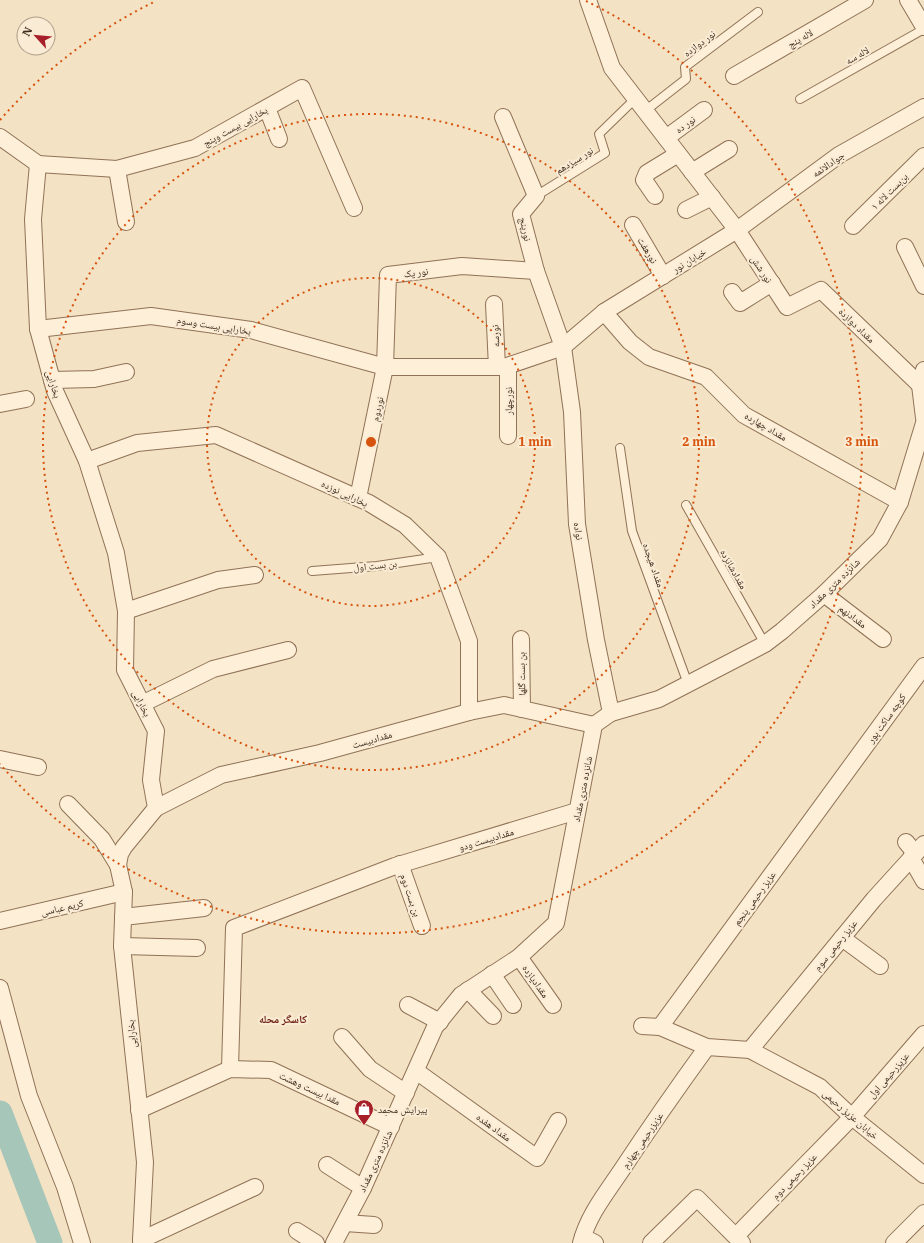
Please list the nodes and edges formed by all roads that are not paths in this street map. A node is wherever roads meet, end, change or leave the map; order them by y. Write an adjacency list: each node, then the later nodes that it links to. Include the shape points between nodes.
1 (588, 0): 8 (street, via 612,68)
2 (865, 0): 6 (street, لاله پنج)
3 (908, 0): 5 (street)
4 (758, 12): 8 (lane, نور دوازده, via 684,67 686,79)
5 (924, 28): 7 (lane, لاله سه)
6 (734, 76)
7 (800, 99)
8 (640, 104): 14 (street); 22 (lane, نور سیزدهم, via 600,134 605,153)
9 (924, 107): 30 (street, جوادالائمه, via 839,155)
10 (267, 108): 15 (street); 20 (street, بخارایی بیست وپنج, via 195,148); 25 (street, بخارایی بیست وپنج, via 302,88)
11 (704, 110): 14 (street, نور ده)
12 (503, 117): 22 (street)
13 (0, 137): 19 (street)
14 (666, 138): 17 (street)
15 (279, 139)
16 (729, 149): 21 (street)
17 (678, 154): 21 (street); 23 (street, via 647,173 644,180)
18 (924, 156): 29 (street, بن‌بست لاله ۱)
19 (38, 164): 20 (street, بخارایی بیست وپنج); 40 (street, بخارایی, via 34,219)
20 (117, 170): 27 (street)
21 (692, 172): 24 (street)
22 (536, 196): 32 (street, نورپنج, via 521,214)
23 (655, 196)
24 (712, 197): 26 (street); 30 (street)
25 (354, 208)
26 (686, 210)
27 (126, 222)
28 (633, 224): 33 (street, نورهفت)
29 (853, 226)
30 (737, 230): 33 (street, خیابان نور); 34 (street, نور شش)
31 (906, 248): 35 (street)
32 (536, 271): 41 (street, نورپنج); 42 (street, نور یک, via 462,266 388,275)
33 (663, 276): 39 (street, خیابان نور)
34 (772, 283): 36 (street, via 740,303); 38 (street, نور شش)
35 (924, 286)
36 (732, 292)
37 (494, 304): 43 (street, نورسه)
38 (787, 307): 45 (street, مقداد دوازده, via 821,290)
39 (604, 312): 41 (street, خیابان نور); 55 (street, مقداد چهارده, via 630,342 649,357 706,376 744,415)
40 (38, 329): 42 (street, بخارایی بیست وسوم, via 151,316 251,330); 46 (street, بخارایی)
41 (563, 347): 43 (street, خیابان نور); 71 (street, نواده, via 572,412 577,524)
42 (385, 367): 43 (street, خیابان نور); 54 (street, نوردوم)
43 (503, 367): 51 (street, نورچهار)
44 (126, 372): 46 (street, via 94,379)
45 (922, 377): 49 (street)
46 (52, 380): 53 (street, بخارایی)
47 (26, 399): 48 (street)
48 (0, 404)
49 (924, 418)
50 (924, 423): 55 (street, شانزده متری مقداد)
51 (508, 436)
52 (620, 448): 67 (lane, مقداد هیجده, via 632,531)
53 (87, 461): 54 (street, بخارایی نوزده, via 137,443 216,435); 61 (street, بخارایی, via 116,553)
54 (358, 498): 57 (street, بخارایی نوزده, via 405,525)
55 (900, 502): 60 (street, شانزده متری مقداد, via 880,539)
56 (686, 504): 64 (lane, مقدادشانزده)
57 (438, 557): 58 (lane, بن بست اول, via 377,566); 70 (street, بخارایی نوزده, via 469,641)
58 (312, 571)
59 (255, 575): 61 (street, via 218,580)
60 (824, 594): 63 (street, مقدادنهم); 64 (street, شانزده متری مقداد)
61 (126, 610): 68 (street, بخارایی, via 124,670)
62 (521, 639): 69 (street, بن بست گلها)
63 (883, 639)
64 (765, 644): 67 (street, شانزده متری مقداد)
65 (288, 650): 68 (street, via 213,669)
66 (924, 666): 75 (street, کوچه ساکت پور)
67 (688, 684): 71 (street, شانزده متری مقداد, via 659,700)
68 (142, 704): 77 (street, بخارایی, via 156,731 151,780)
69 (522, 709): 70 (street, مقدادبیست, via 504,705); 72 (street, مقدادبیست)
70 (469, 712): 77 (street, مقدادبیست, via 320,753 221,775)
71 (611, 713): 72 (street, شانزده متری مقداد)
72 (594, 725): 78 (street, شانزده متری مقداد)
73 (0, 759): 74 (street)
74 (38, 767)
75 (847, 770): 102 (street, عزیز رحیمی پنجم)
76 (68, 804): 80 (street, via 102,838)
77 (156, 808): 80 (street, via 124,847)
78 (577, 811): 81 (street, مقدادبیست ودو); 91 (street, شانزده متری مقداد, via 556,923)
79 (914, 849): 82 (street); 88 (street, عزیز رحیمی سوم)
80 (118, 865): 83 (street, بخارایی)
81 (398, 865): 87 (street, بن بست دوم); 107 (street, مقدادبیست ودو, via 234,928)
82 (924, 881)
83 (124, 892): 85 (street, بخارایی); 86 (street, کریم عباسی)
84 (204, 908): 85 (street)
85 (123, 917): 89 (street, بخارایی)
86 (0, 921)
87 (422, 926)
88 (842, 938): 92 (street); 106 (street, عزیز رحیمی سوم)
89 (122, 946): 90 (street); 110 (street, بخارایی)
90 (197, 948)
91 (519, 957): 93 (street, شانزده متری مقداد); 98 (street, مقدادیازده)
92 (880, 966)
93 (492, 974): 95 (street, شانزده متری مقداد); 97 (street)
94 (0, 988): 125 (street, via 29,1096 65,1188)
95 (468, 990): 99 (street); 100 (street, شانزده متری مقداد)
96 (408, 1005): 100 (street)
97 (513, 1005)
98 (553, 1005)
99 (493, 1016)
100 (440, 1022): 108 (street, شانزده متری مقداد, via 435,1027)
101 (642, 1026): 102 (street)
102 (660, 1027): 105 (street)
103 (924, 1034): 111 (street, عزیزرحیمی اول)
104 (342, 1037): 109 (street, via 370,1069)
105 (707, 1047): 106 (street); 124 (street, عزیزرحیمی چهارم, via 595,1210)
106 (750, 1050): 111 (street, خیابان عزیز رحیمی, via 820,1087)
107 (230, 1069): 110 (street, مقدا بیست وهشت); 113 (street, مقدا بیست وهشت, via 271,1070)
108 (416, 1071): 109 (street, شانزده متری مقداد); 112 (street, مقداد هفده, via 537,1158)
109 (406, 1093): 113 (street, شانزده متری مقداد)
110 (139, 1110): 123 (street, بخارایی, via 145,1162)
111 (852, 1117): 115 (street, خیابان عزیز رحیمی); 122 (street, عزیز رحیمی دوم)
112 (558, 1121)
113 (391, 1127): 117 (street, شانزده متری مقداد)
114 (327, 1165): 117 (street)
115 (924, 1175)
116 (255, 1187): 123 (street)
117 (363, 1188): 119 (street, شانزده متری مقداد)
118 (924, 1213): 129 (street)
119 (345, 1223): 120 (street); 127 (street, شانزده متری مقداد)
120 (374, 1225)
121 (296, 1231): 126 (street)
122 (739, 1239): 128 (street, via 697,1198)
123 (142, 1241)
124 (586, 1241)
125 (82, 1243)
126 (316, 1243)
127 (334, 1243)
128 (651, 1243)
129 (894, 1243)

